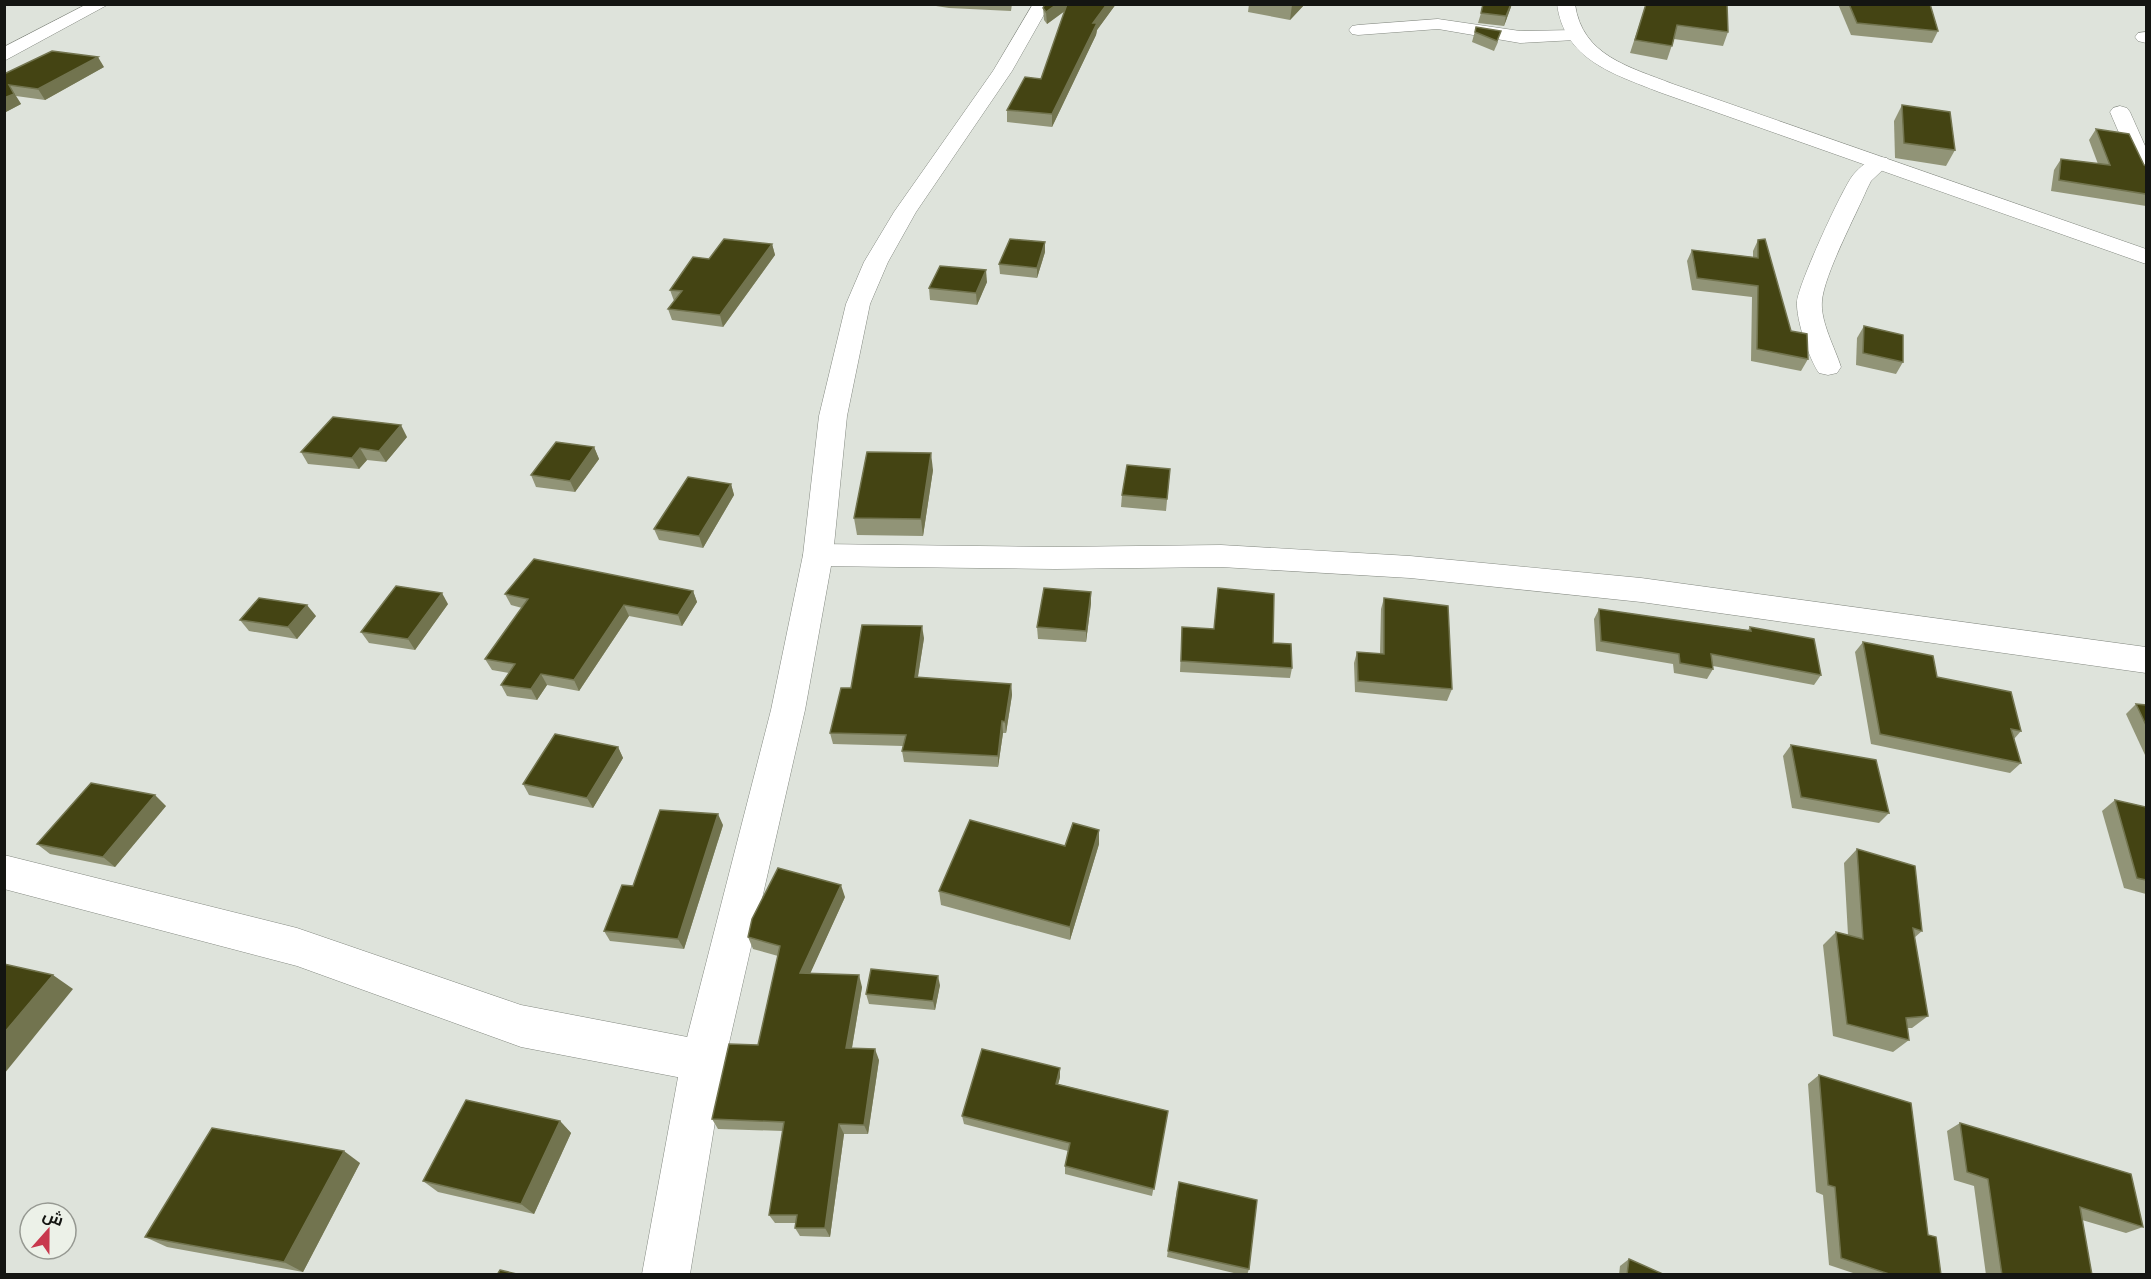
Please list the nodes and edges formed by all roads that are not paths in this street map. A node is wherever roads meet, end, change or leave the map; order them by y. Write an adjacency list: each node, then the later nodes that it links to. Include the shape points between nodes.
1 (101, 4): 6 (street)
2 (1042, 4): 12 (street, via 905,212 876,262 858,304 833,416)
3 (1566, 4): 5 (street)
4 (1358, 30): 5 (street, via 1438,24 1520,37)
5 (1575, 35): 8 (street, via 1598,57 1621,70)
6 (4, 55)
7 (2120, 112): 9 (street)
8 (1879, 163): 10 (street); 11 (street, via 1859,183 1809,301)
9 (2146, 170)
10 (2146, 257)
11 (1828, 367)
12 (818, 555): 13 (street, via 1221,556 1410,567 1641,590); 15 (street, via 788,711)
13 (2146, 660)
14 (4, 872): 15 (street, via 297,947 521,1026)
15 (702, 1062): 16 (street)
16 (666, 1275)

